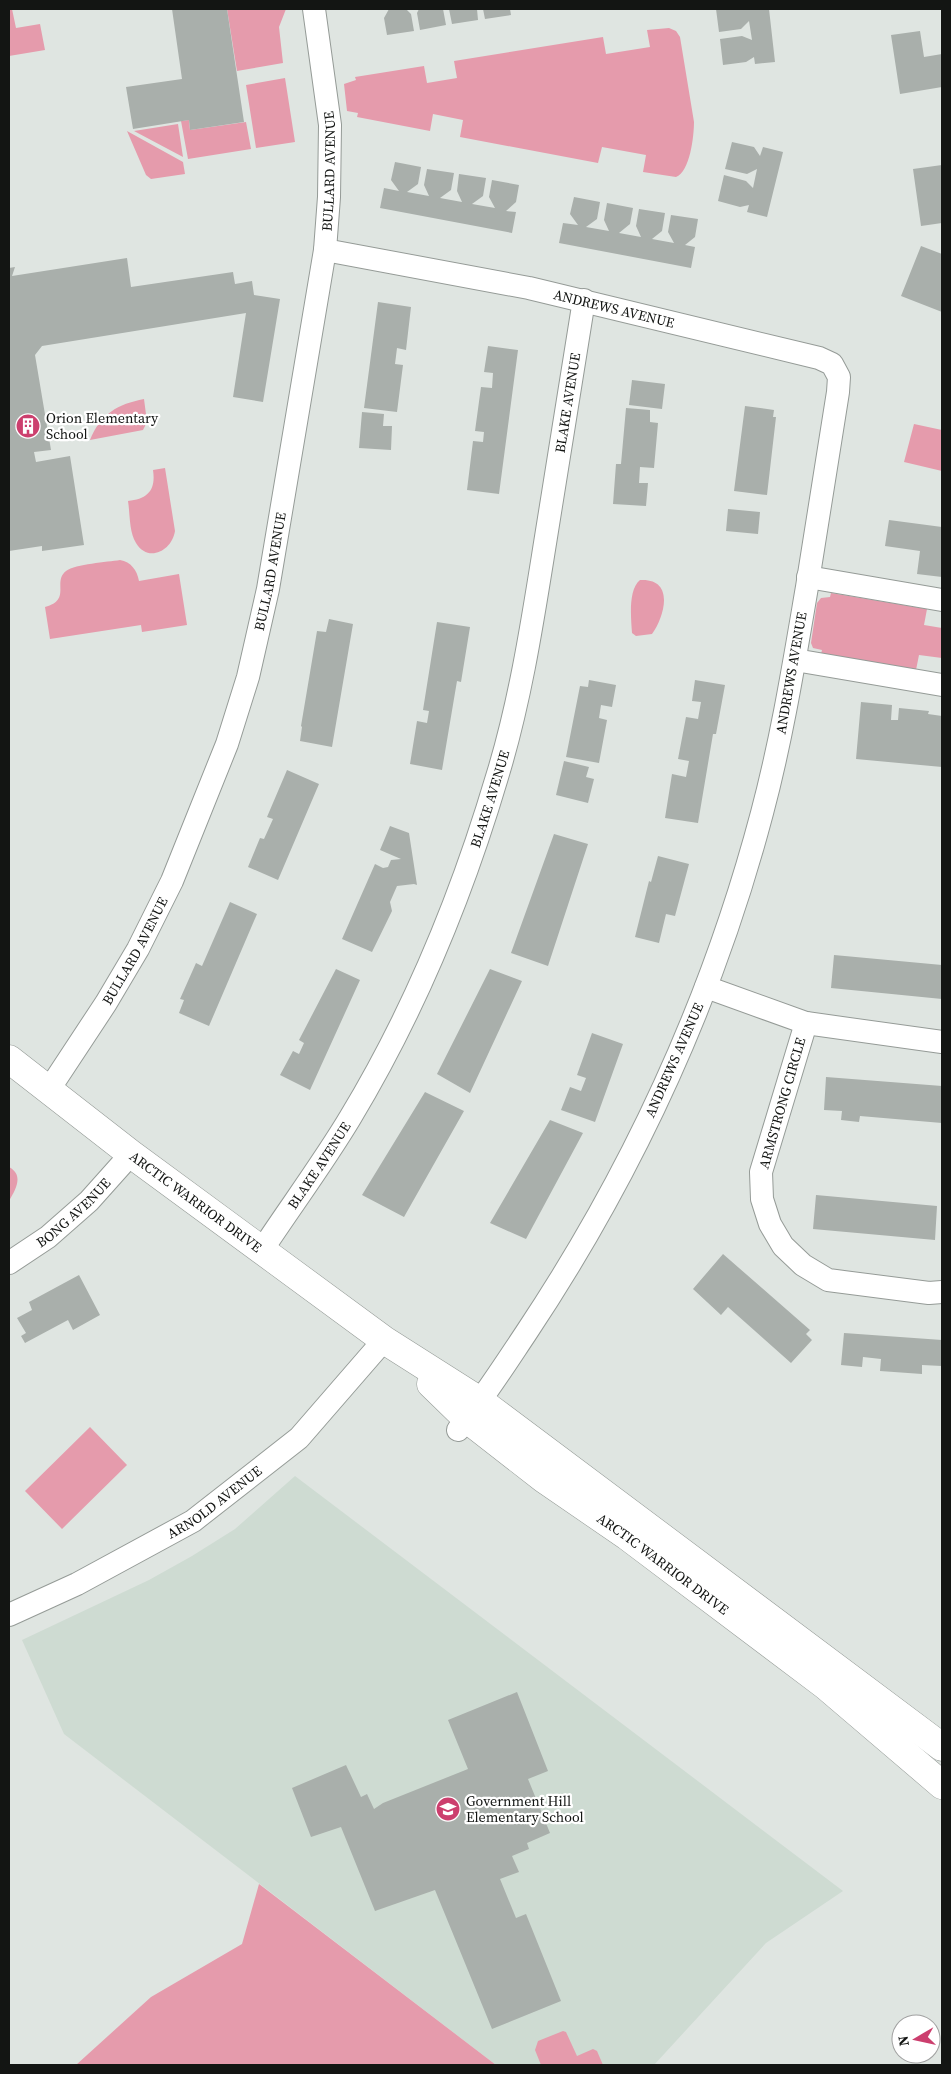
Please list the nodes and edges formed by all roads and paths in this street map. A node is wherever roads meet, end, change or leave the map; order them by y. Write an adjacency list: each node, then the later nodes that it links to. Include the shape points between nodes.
1 (314, 9): 2 (street, BULLARD AVENUE, via 330,125 330,197)
2 (325, 250): 3 (street, ANDREWS AVENUE); 12 (street, BULLARD AVENUE, via 268,589 248,677 227,744 172,881 138,949)
3 (584, 300): 4 (street, ANDREWS AVENUE, via 819,358 832,364 839,377 838,392); 14 (street, BLAKE AVENUE, via 529,644 512,722 479,835 458,894 397,1031 350,1118)
4 (808, 577): 5 (street); 6 (street, ANDREWS AVENUE)
5 (942, 600)
6 (795, 660): 7 (street); 8 (street, ANDREWS AVENUE, via 762,814)
7 (942, 685)
8 (706, 987): 9 (street, ARMSTRONG CIRCLE); 18 (street, ANDREWS AVENUE, via 654,1108 613,1190 555,1289)
9 (806, 1023): 10 (street, ARMSTRONG CIRCLE); 16 (street, ARMSTRONG CIRCLE, via 761,1172 762,1200 770,1224 783,1246 803,1265 828,1280)
10 (942, 1042)
11 (9, 1059): 12 (main road, ARCTIC WARRIOR DRIVE)
12 (48, 1090): 13 (main road, ARCTIC WARRIOR DRIVE)
13 (132, 1154): 14 (main road, ARCTIC WARRIOR DRIVE); 15 (street, BONG AVENUE, via 89,1201 48,1237)
14 (262, 1250): 17 (main road, ARCTIC WARRIOR DRIVE)
15 (9, 1263)
16 (942, 1292)
17 (384, 1340): 18 (main road, ARCTIC WARRIOR DRIVE); 19 (street, ARNOLD AVENUE, via 299,1438 193,1521 77,1584)
18 (469, 1417): 20 (main road, ARCTIC WARRIOR DRIVE); 21 (main road, ARCTIC WARRIOR DRIVE, via 544,1479 627,1536 826,1686)
19 (9, 1615)
20 (942, 1747)
21 (942, 1785)

